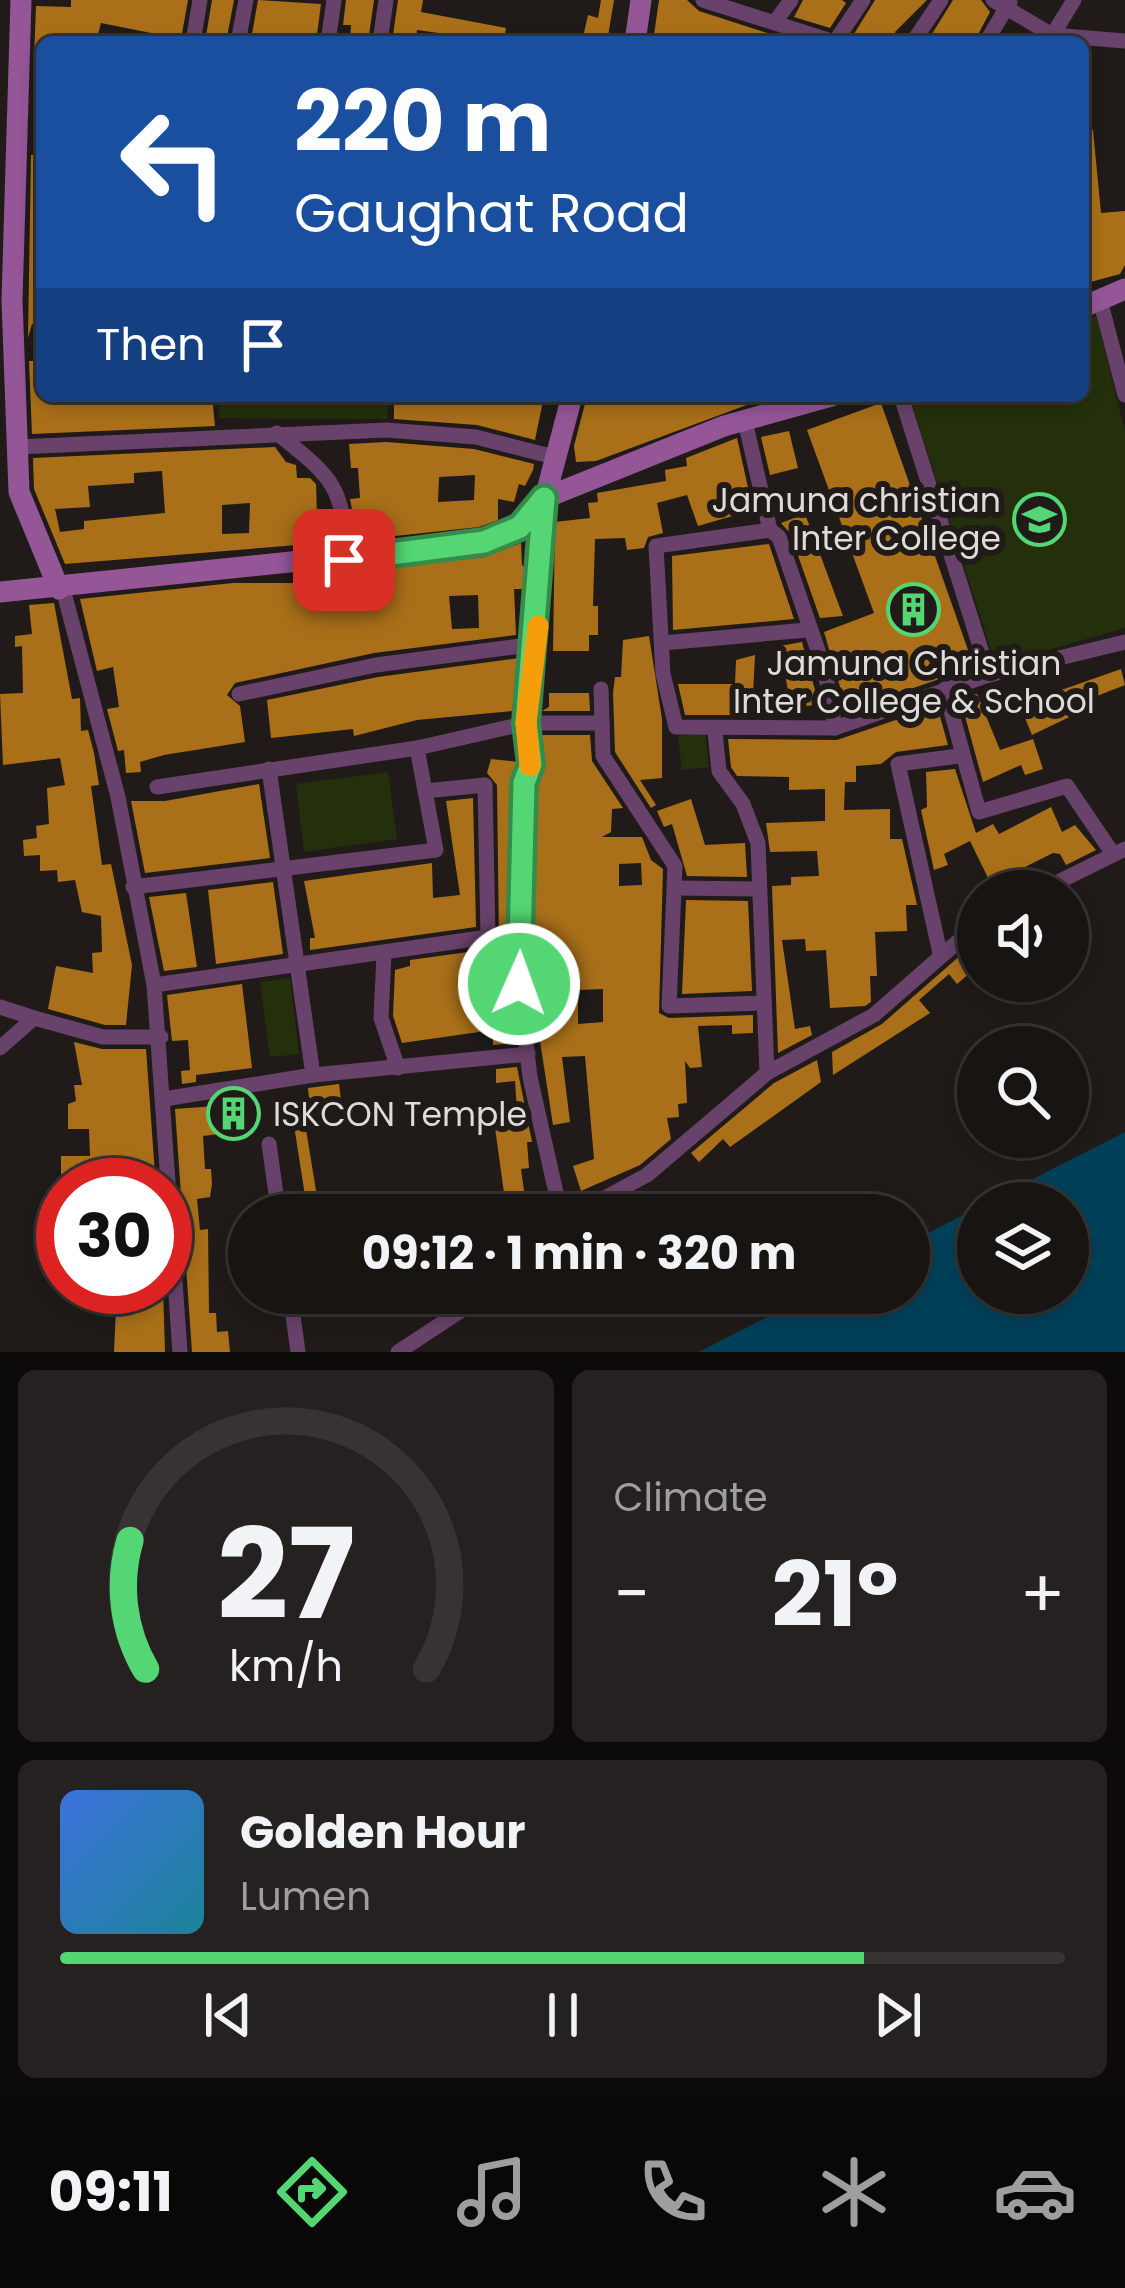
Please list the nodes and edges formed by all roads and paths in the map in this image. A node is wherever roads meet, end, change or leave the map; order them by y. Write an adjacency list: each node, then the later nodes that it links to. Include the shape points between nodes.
1 (21, 0): 27 (main road)
2 (200, 0): 15 (street)
3 (246, 0): 16 (street)
4 (334, 0): 14 (street)
5 (386, 0): 17 (street)
6 (641, 0): 18 (main road)
7 (703, 0): 13 (street)
8 (791, 0): 13 (street)
9 (863, 0): 20 (street)
10 (941, 0): 21 (street)
11 (1074, 0): 24 (street)
12 (1004, 3): 22 (street); 23 (street)
13 (775, 22): 19 (street)
14 (328, 35)
15 (194, 36)
16 (239, 36)
17 (381, 36)
18 (636, 36)
19 (817, 36)
20 (839, 36)
21 (917, 36)
22 (989, 36)
23 (1047, 36)
24 (1051, 36)
25 (1089, 40): 26 (street)
26 (1125, 41)
27 (9, 84): 29 (main road)
28 (1125, 289): 30 (main road)
29 (6, 297): 37 (main road)
30 (1092, 303): 31 (street)
31 (1125, 395)
32 (571, 402): 38 (main road)
33 (798, 402): 35 (main road)
34 (903, 402): 48 (street)
35 (745, 421): 39 (main road); 40 (street)
36 (277, 433): 37 (street); 38 (street, via 408,430); 41 (street, via 342,499)
37 (19, 447): 42 (main road, via 19,491)
38 (558, 458): 39 (main road)
39 (544, 498): 41 (main road, via 520,527 484,542); 47 (street)
40 (770, 530): 44 (street); 46 (street, via 656,546)
41 (347, 560): 42 (main road)
42 (61, 589): 43 (main road); 64 (street, via 118,797)
43 (0, 592)
44 (807, 630): 46 (street); 54 (street, via 825,671)
45 (1125, 642): 48 (street)
46 (663, 643): 55 (street, via 676,727)
47 (536, 644): 51 (street); 52 (street)
48 (989, 675): 50 (street)
49 (601, 688): 53 (street)
50 (945, 689): 54 (street); 57 (street)
51 (239, 694)
52 (526, 723): 53 (street); 56 (street); 77 (street, via 531,764 519,984)
53 (602, 723): 65 (street, via 603,756 668,852)
54 (835, 728): 55 (street)
55 (715, 731): 66 (street, via 718,771 758,843)
56 (417, 748): 58 (street); 60 (street)
57 (959, 756): 61 (street, via 980,812 1067,786); 68 (street, via 898,764)
58 (269, 769): 59 (street); 62 (street)
59 (157, 787)
60 (425, 790): 62 (street, via 436,850); 69 (street, via 485,784 488,937)
61 (1117, 849): 63 (street)
62 (281, 870): 64 (street); 70 (street)
63 (1078, 870)
64 (133, 887): 71 (street)
65 (676, 888): 66 (street); 72 (street, via 669,1006)
66 (756, 889): 72 (street)
67 (957, 940): 68 (street)
68 (940, 953): 79 (street, via 874,1016)
69 (384, 955): 70 (street); 78 (street, via 381,1018)
70 (296, 969): 71 (street); 80 (street)
71 (154, 986): 75 (street)
72 (764, 1003): 79 (street)
73 (0, 1007): 74 (street)
74 (34, 1018): 75 (street, via 103,1037); 76 (street)
75 (161, 1037): 81 (street)
76 (0, 1048)
77 (528, 1054): 78 (street); 84 (street)
78 (398, 1068): 80 (street)
79 (767, 1073): 85 (street, via 647,1175)
80 (313, 1075): 81 (street)
81 (164, 1099): 88 (street)
82 (269, 1144): 83 (street)
83 (276, 1194)
84 (557, 1194)
85 (612, 1194)
86 (293, 1314): 89 (street)
87 (456, 1314): 90 (street)
88 (180, 1352)
89 (298, 1352)
90 (398, 1352)

